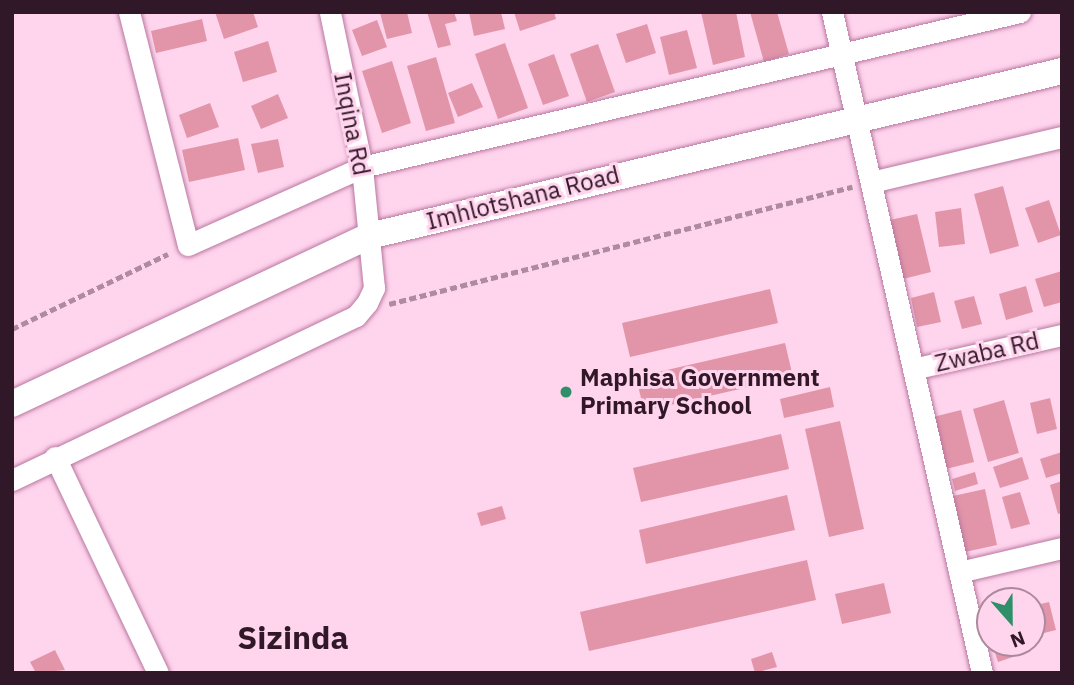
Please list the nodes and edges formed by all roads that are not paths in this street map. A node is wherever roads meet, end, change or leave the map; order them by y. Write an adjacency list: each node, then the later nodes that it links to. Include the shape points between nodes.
1 (128, 12): 9 (street, via 188,245)
2 (330, 12): 9 (street, Inqina Rd)
3 (832, 12): 5 (street)
4 (1020, 12): 5 (street)
5 (842, 54): 7 (street); 9 (street)
6 (1062, 71): 7 (street, Imhlotshana Road)
7 (856, 119): 10 (street); 11 (street, Imhlotshana Road)
8 (1062, 138): 10 (street)
9 (362, 167): 11 (street, Inqina Rd)
10 (871, 183): 13 (street)
11 (369, 236): 14 (street, Imhlotshana Road); 15 (street, Inqina Rd, via 374,288 356,316)
12 (1062, 335): 13 (street, Zwaba Rd)
13 (913, 369): 18 (street)
14 (12, 404)
15 (55, 457): 16 (street); 19 (street)
16 (12, 480)
17 (1062, 548): 18 (street)
18 (959, 572): 20 (street)
19 (158, 673)
20 (982, 673)

